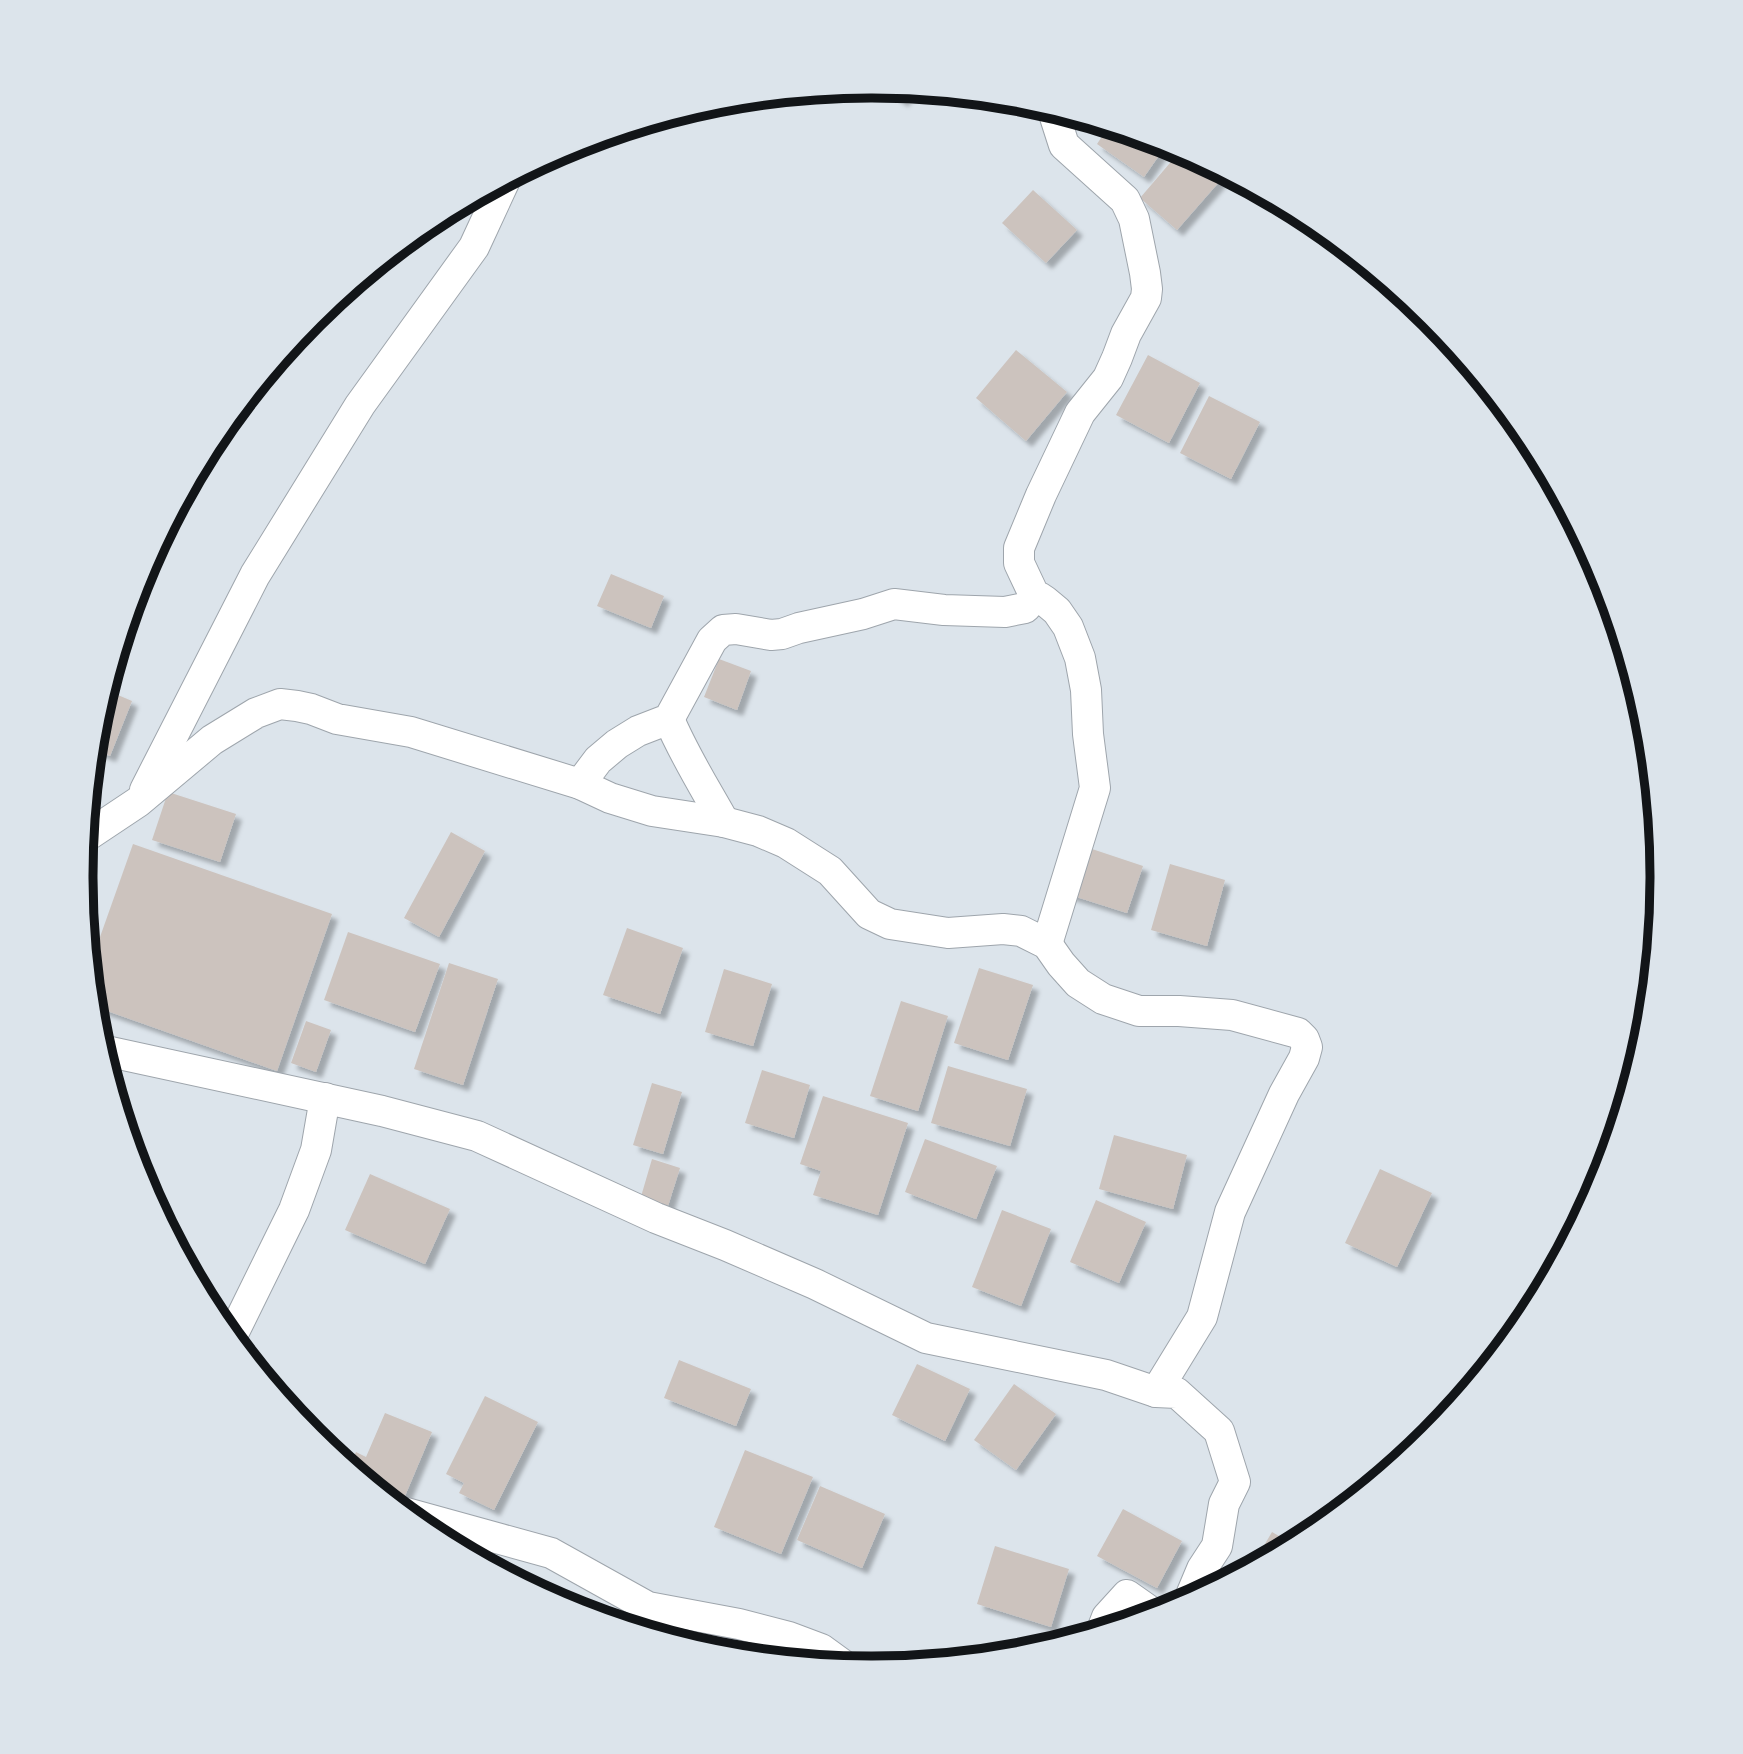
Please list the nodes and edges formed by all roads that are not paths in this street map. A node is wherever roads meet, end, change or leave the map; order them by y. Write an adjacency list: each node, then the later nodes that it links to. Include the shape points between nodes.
1 (1056, 121): 3 (street, via 1064,145 1125,200 1134,219 1147,289 1108,378 1080,414 1019,548 1019,563)
2 (498, 194): 6 (street, via 474,247 360,405 255,575)
3 (1035, 597): 4 (street, via 1026,608 1006,612 894,604 782,634 723,630 712,640); 9 (street, via 1057,611 1080,658 1095,788)
4 (669, 719): 5 (street, via 617,744 597,760); 7 (street)
5 (580, 784): 6 (street, via 411,732 280,704 212,740); 7 (street, via 652,811)
6 (138, 802): 8 (street)
7 (724, 822): 9 (street, via 786,843 830,871 869,914 890,924 948,933 1021,931)
8 (94, 831)
9 (1047, 944): 13 (street, via 1078,984 1103,999 1139,1011 1231,1015 1298,1033 1307,1047 1230,1212 1202,1317)
10 (113, 1053): 11 (street)
11 (325, 1098): 12 (street, via 316,1150 294,1210); 13 (street, via 477,1136 815,1284 926,1338 1107,1375)
12 (236, 1327)
13 (1156, 1392): 15 (street, via 1177,1393 1219,1431 1235,1482 1224,1504 1217,1546)
14 (432, 1520): 18 (street, via 551,1553 648,1607 789,1637)
15 (1196, 1584)
16 (1143, 1606): 17 (street, via 1127,1595)
17 (1106, 1619)
18 (828, 1654)

